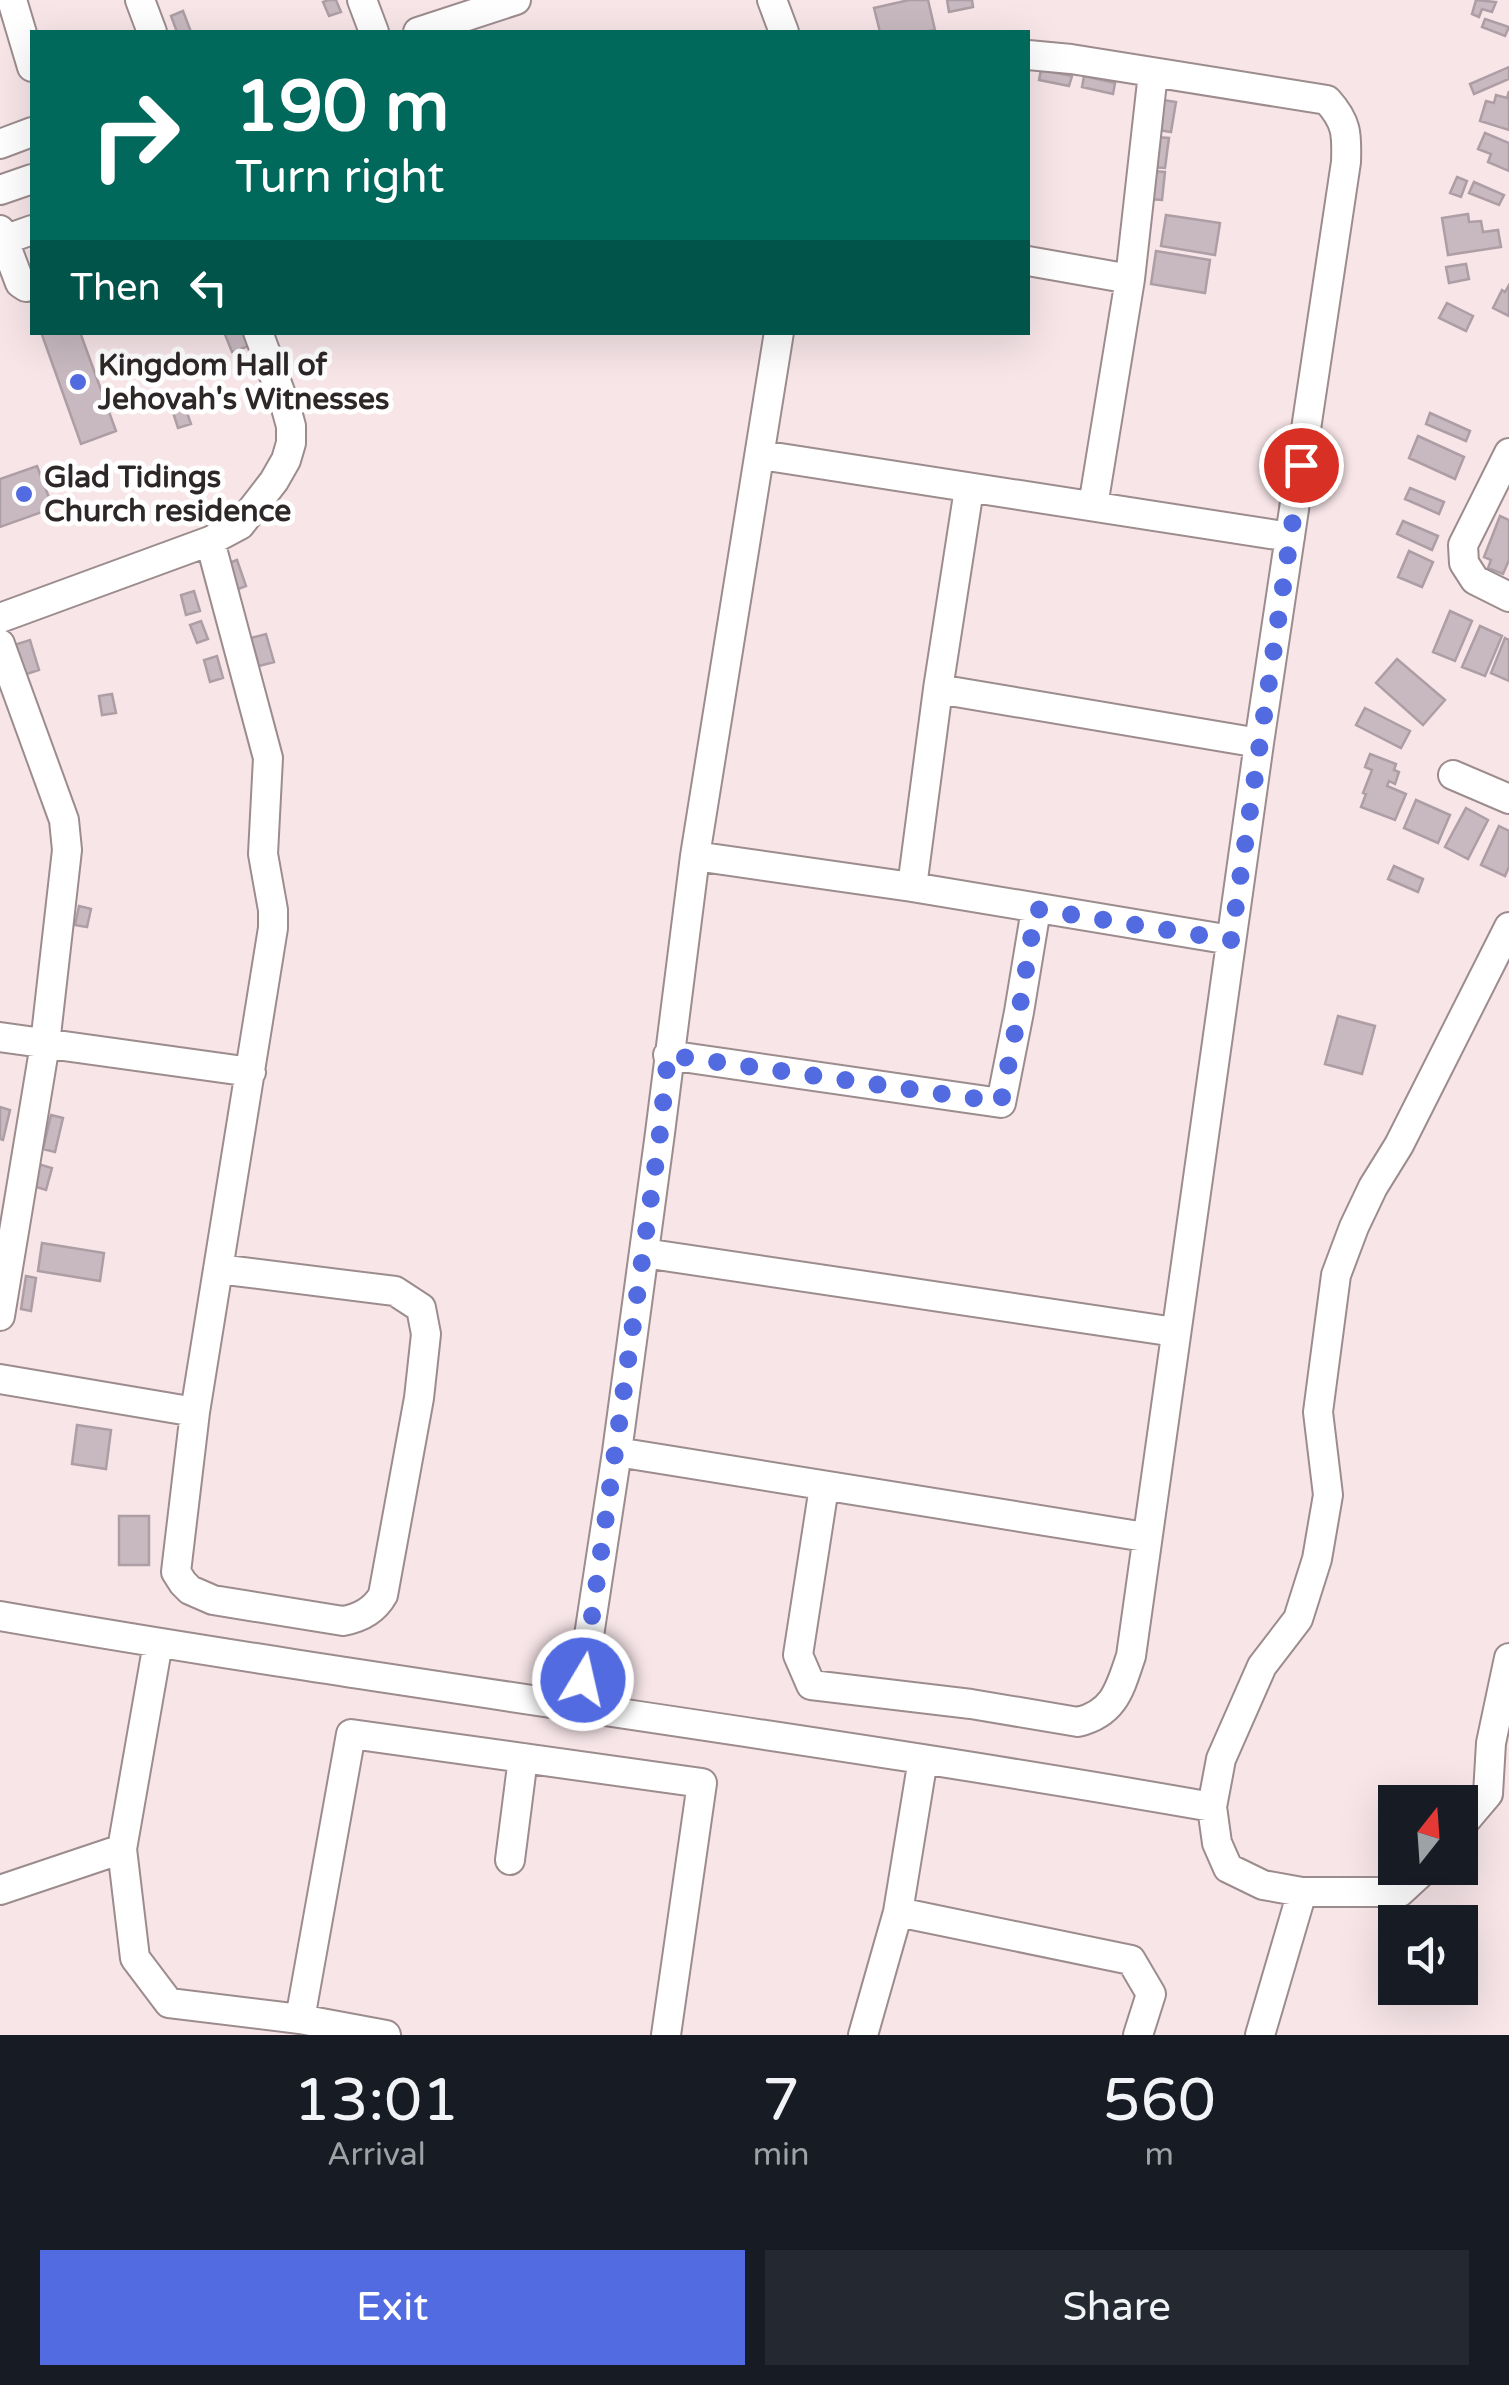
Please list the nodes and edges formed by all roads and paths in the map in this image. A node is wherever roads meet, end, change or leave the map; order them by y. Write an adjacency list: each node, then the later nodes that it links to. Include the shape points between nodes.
1 (12, 0): 11 (street)
2 (140, 0): 6 (street)
3 (362, 0): 7 (street)
4 (516, 0): 8 (street)
5 (772, 0): 9 (street)
6 (151, 30)
7 (373, 30)
8 (424, 30)
9 (783, 30)
10 (1030, 54): 12 (street)
11 (30, 61)
12 (1154, 73): 20 (street); 28 (street, via 1328,100 1347,132)
13 (30, 133): 14 (street)
14 (0, 144)
15 (30, 180): 16 (street)
16 (0, 190)
17 (30, 230): 18 (street)
18 (2, 235): 21 (street, via 20,283)
19 (1030, 261): 20 (street)
20 (1130, 279): 27 (street)
21 (30, 286)
22 (259, 335): 29 (street, via 292,443 240,526)
23 (780, 335): 25 (street)
24 (1509, 452): 30 (street, via 1463,545 1474,580)
25 (761, 455): 26 (street); 37 (street)
26 (969, 489): 27 (street); 33 (street)
27 (1093, 506): 28 (street)
28 (1290, 537): 34 (street)
29 (210, 541): 31 (street); 45 (street, via 268,758 263,854 273,928)
30 (1509, 598)
31 (0, 618)
32 (0, 644): 43 (street, via 64,820 68,850)
33 (938, 690): 34 (street); 38 (street)
34 (1259, 743): 41 (street)
35 (1453, 775): 36 (street)
36 (1509, 800)
37 (695, 856): 38 (street); 44 (street)
38 (912, 887): 39 (street)
39 (1036, 909): 41 (street); 44 (street, via 1001,1102)
40 (1509, 927): 62 (street, via 1373,1187 1336,1276 1318,1412 1328,1495 1317,1559 1298,1619 1262,1666 1221,1760)
41 (1231, 940): 49 (street)
42 (0, 1036): 43 (street)
43 (45, 1044): 45 (street); 48 (street)
44 (668, 1055): 46 (street)
45 (251, 1072): 47 (street)
46 (644, 1253): 49 (street); 52 (street)
47 (218, 1269): 51 (street); 51 (street, via 395,1291 422,1308 419,1398 382,1595 372,1608 343,1621 212,1600 182,1582 176,1572)
48 (0, 1316)
49 (1176, 1332): 54 (street)
50 (5, 1377): 51 (street)
51 (195, 1412)
52 (617, 1452): 53 (street); 58 (street)
53 (824, 1487): 54 (street); 54 (street, via 798,1655 811,1684 1078,1722 1092,1718 1108,1708 1130,1656)
54 (1146, 1538)
55 (0, 1616): 56 (street)
56 (158, 1643): 58 (street); 63 (street)
57 (1509, 1658): 61 (street, via 1490,1744)
58 (578, 1708): 60 (street)
59 (523, 1758): 64 (street); 69 (street, via 351,1734); 71 (street, via 702,1782)
60 (922, 1759): 62 (street); 68 (street)
61 (1498, 1800)
62 (1212, 1807): 67 (street, via 1216,1844 1228,1868 1263,1886)
63 (122, 1849): 66 (street); 69 (street, via 135,1958 169,2003)
64 (510, 1860)
65 (1408, 1885): 67 (street, via 1400,1892)
66 (0, 1890)
67 (1302, 1892): 74 (street)
68 (898, 1912): 72 (street); 73 (street, via 1131,1960 1152,1994)
69 (300, 2020): 70 (street)
70 (386, 2035)
71 (666, 2035)
72 (862, 2035)
73 (1138, 2035)
74 (1260, 2035)

